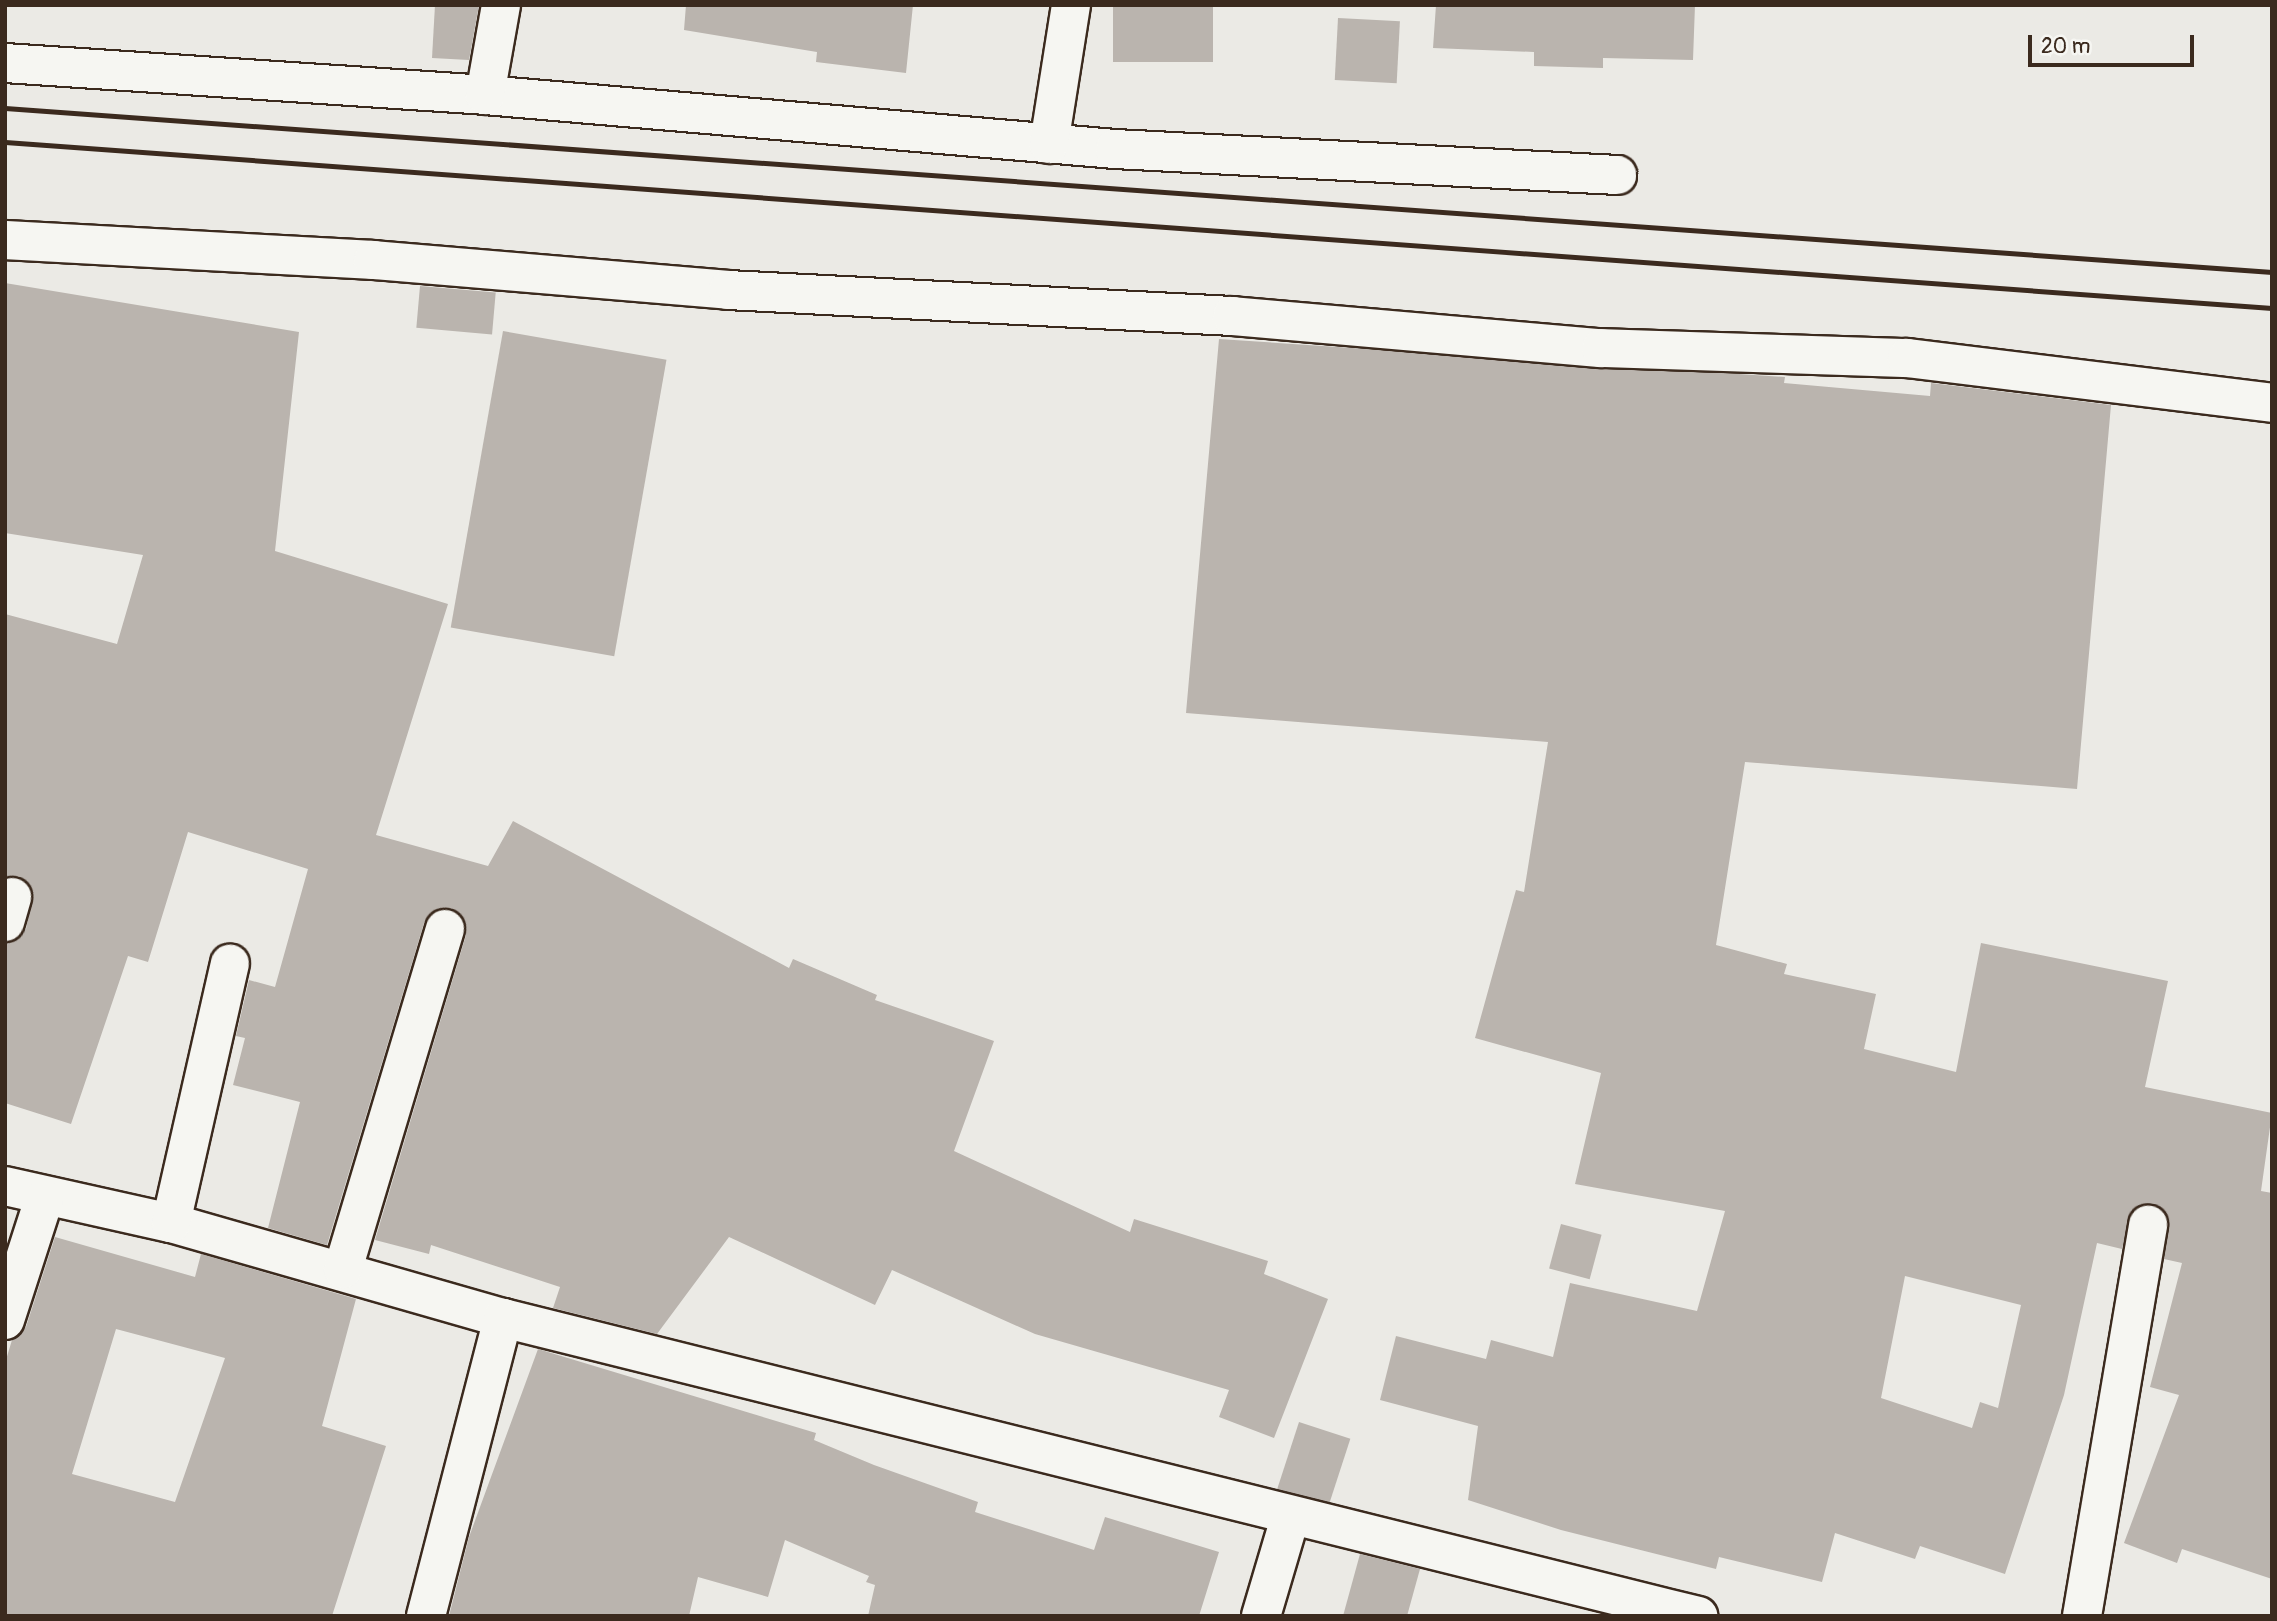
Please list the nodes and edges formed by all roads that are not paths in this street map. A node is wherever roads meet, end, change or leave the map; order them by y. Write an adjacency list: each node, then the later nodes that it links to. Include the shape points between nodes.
1 (501, 5): 4 (street)
2 (1071, 5): 5 (street)
3 (5, 62): 4 (street)
4 (485, 95): 5 (street)
5 (1049, 144): 6 (street)
6 (1617, 175)
7 (5, 240): 8 (street, via 373,260 728,290 1232,316 1601,348 1907,358)
8 (2272, 403)
9 (445, 929): 15 (street)
10 (230, 964): 13 (street)
11 (5, 1186): 12 (street)
12 (44, 1199): 13 (street); 17 (street)
13 (171, 1223): 15 (street)
14 (2148, 1225): 23 (street)
15 (343, 1269): 16 (street)
16 (503, 1318): 18 (street); 20 (street)
17 (5, 1320)
18 (1290, 1518): 19 (street); 21 (street)
19 (1613, 1606): 22 (street)
20 (426, 1616)
21 (1261, 1616)
22 (1698, 1616)
23 (2082, 1616)

